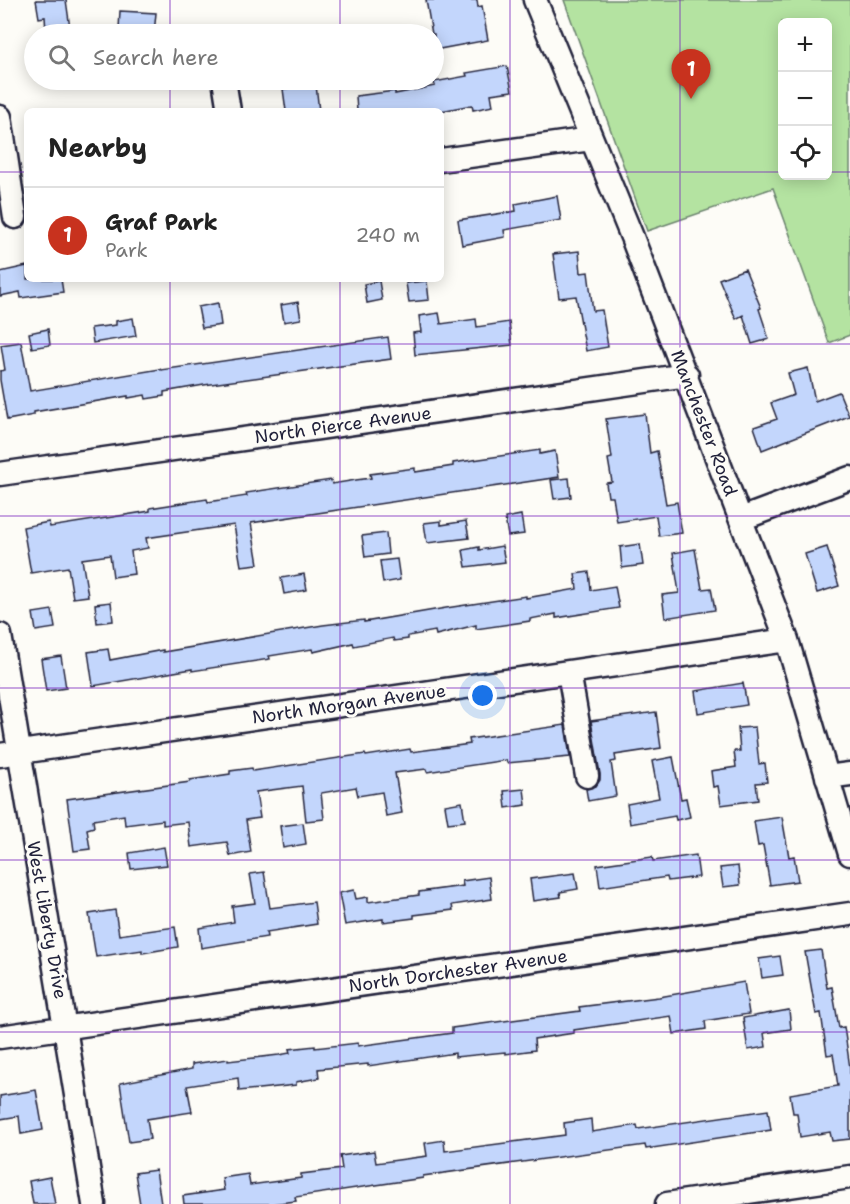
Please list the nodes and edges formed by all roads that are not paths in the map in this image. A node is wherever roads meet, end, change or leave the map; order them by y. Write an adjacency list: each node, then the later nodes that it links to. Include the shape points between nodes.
1 (535, 0): 5 (street, Manchester Road)
2 (226, 90): 3 (street)
3 (229, 108)
4 (0, 117): 7 (street)
5 (591, 139): 6 (street); 8 (street, Manchester Road)
6 (444, 160)
7 (14, 217)
8 (687, 375): 9 (street, North Pierce Avenue); 11 (street, Manchester Road)
9 (0, 474)
10 (850, 478): 11 (street)
11 (741, 519): 13 (street, Manchester Road)
12 (0, 635): 15 (street, West Liberty Drive)
13 (787, 640): 14 (street, North Morgan Avenue); 18 (street, Manchester Road)
14 (569, 672): 15 (street, North Morgan Avenue); 17 (street)
15 (9, 754): 21 (street, West Liberty Drive)
16 (850, 774): 18 (street)
17 (587, 776)
18 (827, 777): 19 (street, Manchester Road)
19 (850, 854)
20 (850, 914): 21 (street, North Dorchester Avenue)
21 (65, 1027): 22 (street, North Dorchester Avenue); 24 (street, West Liberty Drive)
22 (0, 1037)
23 (850, 1177): 25 (street)
24 (94, 1204)
25 (667, 1204)

